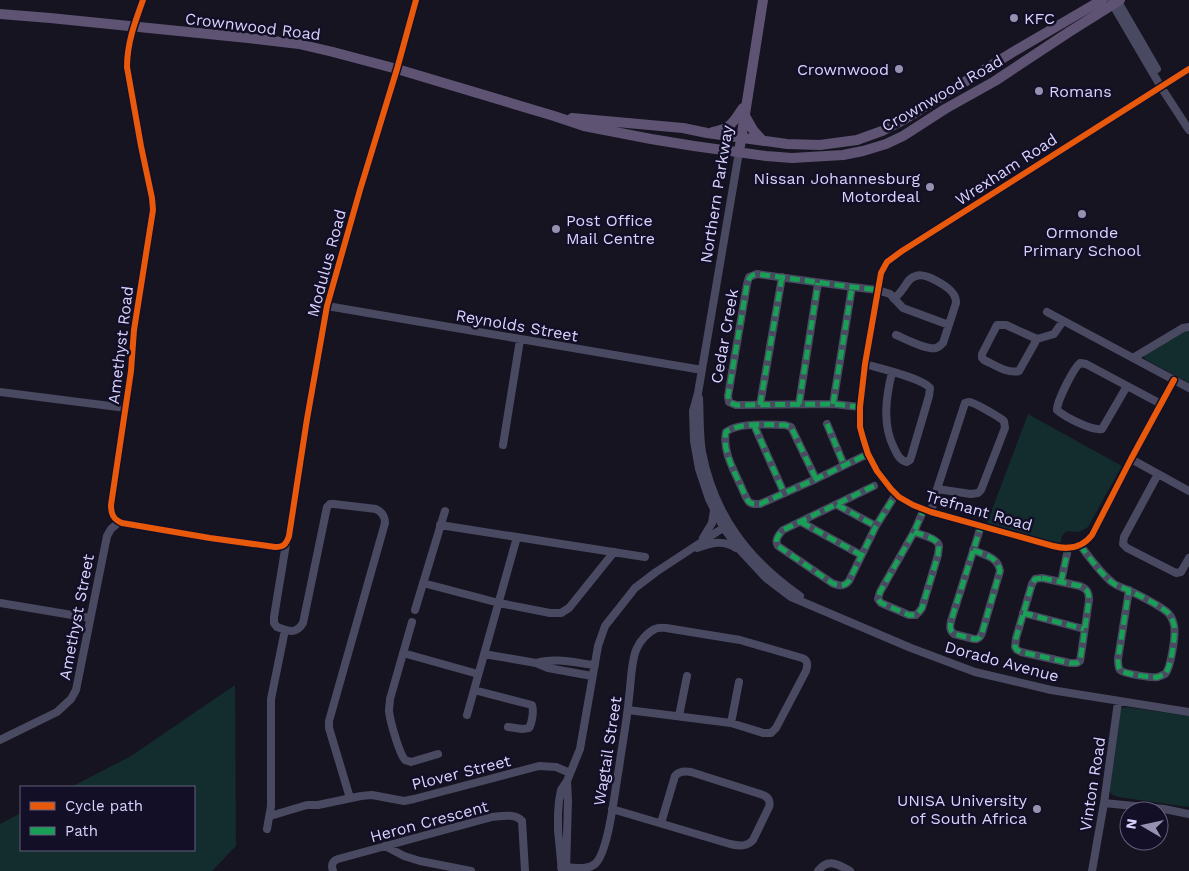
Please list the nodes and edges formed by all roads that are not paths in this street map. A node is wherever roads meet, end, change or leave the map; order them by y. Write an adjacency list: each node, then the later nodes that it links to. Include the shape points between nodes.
1 (143, 0): 7 (street, Amethyst Road)
2 (416, 0): 8 (street, Modulus Road)
3 (763, 0): 11 (main road, Northern Parkway)
4 (1102, 0): 16 (main road, Crownwood Road, via 882,131 857,140 820,145)
5 (1116, 1): 10 (street, via 1150,55); 17 (main road, Crownwood Road, via 994,81 886,144 863,152 815,158)
6 (0, 14): 7 (main road, Crownwood Road)
7 (133, 27): 8 (main road, Crownwood Road, via 299,44); 45 (street, Amethyst Road, via 127,67 153,210 134,330)
8 (397, 69): 12 (main road, Crownwood Road); 23 (street, Modulus Road)
9 (1189, 69): 10 (street, Wrexham Road)
10 (1163, 86): 13 (street); 21 (street, Wrexham Road, via 893,257 883,268)
11 (745, 109): 14 (main road, via 730,126); 15 (main road, Northern Parkway); 16 (main road, via 752,130)
12 (554, 116): 14 (main road, Crownwood Road); 17 (main road, Crownwood Road, via 617,133)
13 (1189, 130)
14 (707, 133): 15 (main road, Crownwood Road)
15 (740, 138): 16 (main road, Crownwood Road); 17 (main road, Northern Parkway)
16 (763, 141)
17 (739, 152): 33 (street, Northern Parkway)
18 (782, 278): 19 (street, Cedar Creek); 43 (street); 43 (street, Cedar Creek, via 757,274 749,277 747,284 728,400 736,405)
19 (818, 283): 20 (street, Cedar Creek); 40 (street)
20 (852, 288): 21 (street, Cedar Creek); 41 (street)
21 (878, 290): 22 (street); 32 (street, Trefnant Road)
22 (894, 299): 26 (street, via 903,308); 26 (street, via 910,279 926,275 955,295 956,303)
23 (327, 306): 30 (street, Reynolds Street); 71 (street, Modulus Road)
24 (1047, 312): 25 (street)
25 (1063, 321): 29 (street, via 1054,334); 31 (street)
26 (949, 325): 28 (street, via 943,343 936,348)
27 (1189, 327): 31 (street)
28 (896, 336)
29 (1037, 339): 29 (street, via 1019,371 1009,372 982,358 999,324)
30 (520, 340): 33 (street, Reynolds Street); 48 (street)
31 (1133, 358): 35 (street)
32 (865, 364): 34 (street); 44 (street, Trefnant Road)
33 (702, 370): 39 (street, Northern Parkway)
34 (892, 372): 34 (street, via 925,383 930,388 912,454 906,462 900,459 888,429 886,407)
35 (1174, 380): 37 (street); 42 (street)
36 (1127, 386): 36 (street, via 1080,363 1057,403 1057,410 1100,430); 42 (street)
37 (1189, 388)
38 (0, 392): 45 (street)
39 (698, 393): 60 (street, Northern Parkway, via 693,411 694,440 699,468); 66 (street, Northern Parkway, via 702,452)
40 (799, 404): 41 (street, Cedar Creek); 43 (street, Cedar Creek)
41 (833, 404): 44 (street, Cedar Creek)
42 (1161, 404): 50 (street)
43 (760, 405)
44 (860, 407): 49 (street, Trefnant Road, via 860,427)
45 (126, 408): 63 (street, Amethyst Road, via 111,510)
46 (754, 424): 53 (street, via 791,427); 57 (street); 57 (street, via 726,432 728,457 735,474 752,504 760,504)
47 (827, 424): 51 (street)
48 (503, 445)
49 (868, 454): 51 (street); 58 (street, Trefnant Road)
50 (1131, 459): 52 (street); 72 (street, via 1092,535)
51 (844, 465): 53 (street)
52 (1158, 474): 56 (street); 80 (street, via 1123,544 1176,573 1181,572)
53 (816, 479): 57 (street)
54 (874, 486): 59 (street)
55 (937, 489): 55 (street, via 964,404 974,403 1000,417 1005,428 981,490 971,494); 62 (street)
56 (1189, 491)
57 (784, 493)
58 (896, 494): 62 (street, Trefnant Road); 67 (street)
59 (837, 504): 64 (street); 67 (street)
60 (714, 509): 66 (street, Northern Parkway); 73 (street, via 714,519 706,535)
61 (445, 511): 65 (street)
62 (927, 511): 68 (street, Trefnant Road); 69 (street)
63 (119, 522): 71 (street, via 262,545 280,547); 89 (street, Amethyst Street, via 107,536)
64 (801, 522): 78 (street); 78 (street, via 783,530 776,543 832,583 843,586 847,583)
65 (440, 525): 70 (street); 82 (street)
66 (726, 526): 73 (street); 75 (street, Dorado Avenue); 86 (street, Dorado Avenue, via 760,564)
67 (876, 526): 78 (street)
68 (981, 526): 74 (street, Trefnant Road); 76 (street)
69 (914, 532): 69 (street, via 878,599 881,604 914,615 922,608 939,549 936,541)
70 (517, 537): 77 (street); 85 (street)
71 (286, 544): 92 (street, Modulus Road, via 274,617 277,627)
72 (1080, 545): 74 (street, Trefnant Road); 83 (street, via 1113,583)
73 (693, 547): 75 (street, via 720,542); 96 (street, via 643,581 624,601 602,632)
74 (1068, 548): 81 (street)
75 (740, 550): 86 (street, Dorado Avenue, via 781,590)
76 (973, 550): 76 (street, via 950,628 954,634 976,639 982,633 1000,571 996,560)
77 (614, 552): 79 (street); 85 (street, via 564,612 550,613)
78 (861, 555)
79 (646, 557)
80 (1189, 558)
81 (1061, 582): 88 (street, via 1042,578 1034,580); 91 (street, via 1088,592)
82 (423, 583): 85 (street); 87 (street)
83 (1129, 590): 83 (street, via 1165,610 1174,623 1165,674 1153,677 1120,670 1118,656)
84 (0, 603): 89 (street)
85 (498, 603): 94 (street)
86 (816, 608): 102 (street, Dorado Avenue, via 975,672)
87 (415, 610)
88 (1022, 613): 91 (street); 91 (street, via 1014,645 1021,652 1077,663 1081,658)
89 (90, 618): 109 (street, Amethyst Street, via 79,678 71,699 58,712)
90 (412, 622): 93 (street)
91 (1084, 629)
92 (285, 630): 112 (street, via 295,631 303,623 327,507 334,504 381,512 385,523 328,728); 116 (street, via 271,699)
93 (403, 654): 97 (street); 110 (street, via 389,705 401,754 410,762)
94 (484, 654): 95 (street); 97 (street)
95 (536, 663): 96 (street, via 555,660); 98 (street)
96 (595, 665): 98 (street)
97 (478, 674): 101 (street)
98 (592, 676): 111 (street, via 580,749)
99 (687, 676): 106 (street)
100 (739, 682): 107 (street)
101 (474, 690): 105 (street); 108 (street, via 532,704 528,728)
102 (1118, 702): 104 (street, Dorado Avenue); 113 (street, Vinton Road)
103 (628, 710): 106 (street); 107 (street, Wagtail Street, via 636,649 652,630 666,628 740,640 804,658 806,671 772,733); 114 (street, Wagtail Street)
104 (1189, 712)
105 (467, 715)
106 (679, 716): 107 (street)
107 (731, 723)
108 (508, 726)
109 (0, 740)
110 (438, 754)
111 (568, 777): 112 (street, Plover Street, via 556,767 539,766 414,799 372,795); 120 (street)
112 (350, 798): 116 (street, Plover Street, via 307,805)
113 (1104, 803): 115 (street); 126 (street, Vinton Road)
114 (612, 809): 117 (street); 120 (street, Wagtail Street, via 606,841 597,862 586,867)
115 (1189, 814)
116 (270, 816): 118 (street)
117 (661, 823): 117 (street, via 730,844 746,845 754,838 770,802 763,795 682,772 676,776)
118 (267, 829)
119 (385, 846): 121 (street, Heron Crescent, via 335,860); 122 (street, via 420,861); 123 (street, Heron Crescent, via 492,817 515,816 523,823)
120 (564, 869)
121 (333, 871)
122 (471, 871)
123 (525, 871)
124 (818, 871): 125 (street, via 828,863)
125 (850, 871)
126 (1092, 871)

